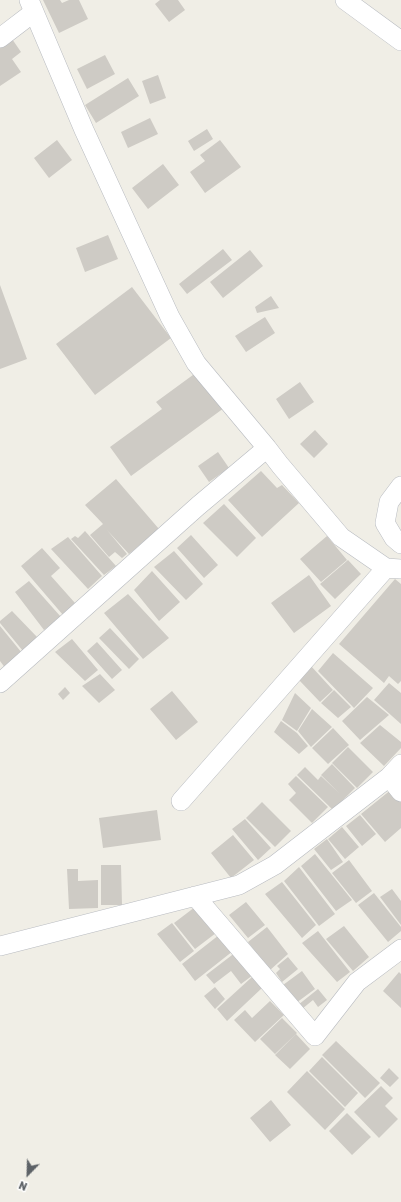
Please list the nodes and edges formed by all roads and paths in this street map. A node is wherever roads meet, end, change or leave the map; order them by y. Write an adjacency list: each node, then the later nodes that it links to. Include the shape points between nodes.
1 (344, 0): 4 (street)
2 (32, 6): 3 (street); 5 (street, via 84,130 170,317 196,363)
3 (0, 38)
4 (401, 41)
5 (268, 448): 8 (street, via 340,537); 9 (street)
6 (401, 486): 7 (street, via 389,502 385,522 394,538)
7 (401, 544)
8 (394, 568): 12 (street)
9 (0, 682)
10 (395, 771): 11 (street); 13 (street, via 276,866 239,885)
11 (401, 792)
12 (181, 801)
13 (195, 896): 14 (street); 15 (street, via 315,1036 357,982)
14 (0, 946)
15 (401, 949)

